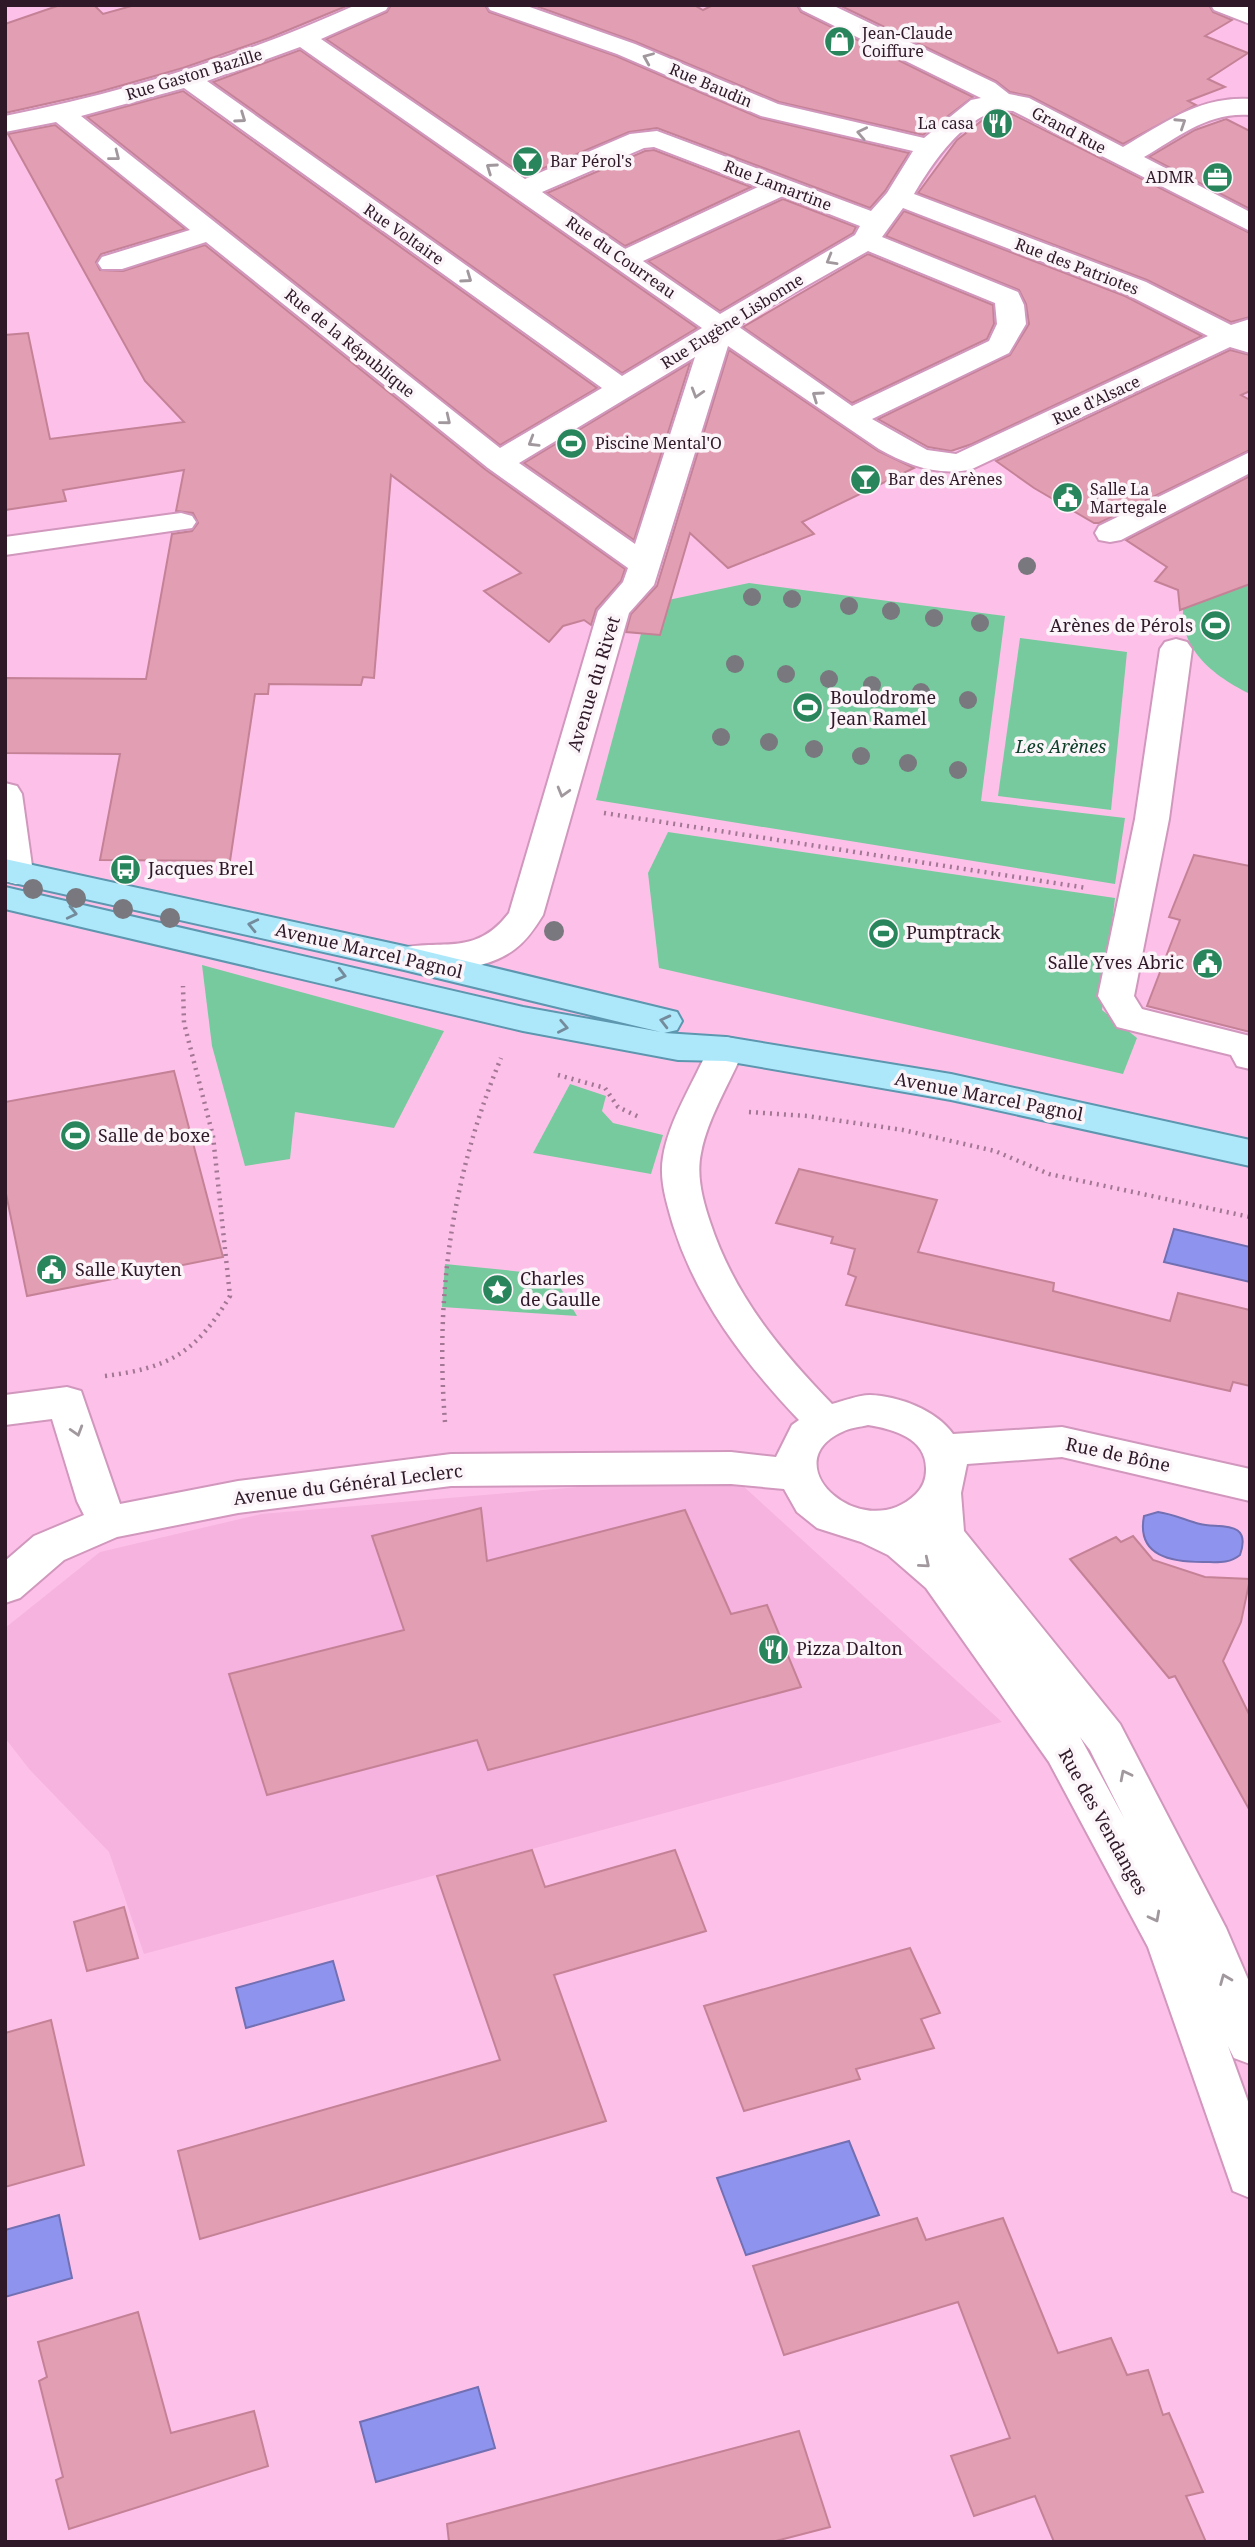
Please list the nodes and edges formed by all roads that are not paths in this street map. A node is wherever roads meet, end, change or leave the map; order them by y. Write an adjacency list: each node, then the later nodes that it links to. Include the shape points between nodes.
1 (377, 5): 6 (street, Rue Gaston Bazille)
2 (499, 5): 12 (street, Rue Baudin, one-way to 2, via 770,110 626,49)
3 (811, 5): 8 (street, Grand Rue, via 986,89)
4 (1223, 5): 5 (street)
5 (1250, 16)
6 (305, 39): 7 (street, Rue Gaston Bazille); 15 (street, Rue du Courreau, one-way to 6)
7 (186, 78): 10 (street, Rue Gaston Bazille); 24 (street, Rue Voltaire, one-way to 24)
8 (1001, 101): 12 (street, Rue Eugène Lisbonne, via 980,106); 13 (street, Grand Rue, via 1020,104)
9 (1250, 107): 13 (street, one-way to 9, via 1201,111 1221,105)
10 (62, 114): 11 (street, Rue Gaston Bazille); 19 (street, Rue de la République, one-way to 19)
11 (5, 124)
12 (929, 147): 16 (street, Rue Eugène Lisbonne)
13 (1123, 158): 17 (street, Grand Rue)
14 (780, 187): 15 (street, Rue Lamartine, via 657,139 639,140); 18 (street, Rue Lamartine); 20 (street)
15 (523, 190): 20 (street, Rue du Courreau)
16 (898, 197): 18 (street, Rue Eugène Lisbonne); 23 (street, Rue des Patriotes, via 1136,288)
17 (1250, 223)
18 (871, 231): 22 (street, Rue Eugène Lisbonne, one-way to 22, via 736,314); 25 (street, Rue Lamartine, via 1008,298 1014,316 1007,339 999,347)
19 (211, 233): 21 (street); 27 (street, Rue de la République, one-way to 27)
20 (625, 259): 22 (street, Rue du Courreau)
21 (112, 263)
22 (720, 329): 24 (street, Rue Eugène Lisbonne); 25 (street, Rue du Courreau, one-way to 22); 32 (street, Avenue du Rivet, one-way to 32)
23 (1243, 337): 28 (street, Rue d'Alsace, via 961,463)
24 (622, 388): 27 (street, Rue Eugène Lisbonne, one-way to 27)
25 (849, 418): 28 (street, Rue du Courreau, via 916,459)
26 (1250, 461): 30 (street)
27 (499, 462): 32 (street, Rue de la République)
28 (940, 465)
29 (181, 522): 31 (street)
30 (1110, 533)
31 (5, 546)
32 (643, 564): 36 (street, Avenue du Rivet, one-way to 36, via 638,585 614,611 526,915 517,929 483,954)
33 (1176, 649): 38 (street, via 1152,820 1115,996 1130,1018 1244,1046)
34 (5, 794): 35 (street)
35 (9, 880): 36 (main road, Avenue Marcel Pagnol, one-way to 35); 37 (main road, Avenue Marcel Pagnol, one-way to 37, via 523,1020 677,1048)
36 (404, 958): 37 (main road, Avenue Marcel Pagnol, one-way to 36, via 692,1028)
37 (726, 1049): 39 (main road, Avenue Marcel Pagnol, via 951,1087); 41 (street, via 683,1148 682,1190 697,1248 755,1348)
38 (1250, 1056)
39 (1250, 1153)
40 (5, 1410): 46 (street, one-way to 46, via 67,1402 97,1501)
41 (824, 1421): 42 (street, via 845,1413 891,1413 931,1434); 43 (street, via 800,1444)
42 (942, 1450): 44 (street, Rue de Bône, via 1062,1442); 45 (street, via 946,1480)
43 (796, 1475): 46 (street, Avenue du Général Leclerc, via 732,1468 451,1470 238,1497); 47 (street, Rue des Vendanges, via 805,1494 821,1510)
44 (1250, 1485)
45 (941, 1494): 47 (street, Rue des Vendanges, via 912,1520); 49 (street, one-way to 45, via 1210,1942 1105,1737 944,1535)
46 (110, 1522): 48 (street, Avenue du Général Leclerc, via 49,1548)
47 (868, 1527): 50 (street, Rue des Vendanges, one-way to 50, via 903,1544 941,1576 1064,1749 1169,1944)
48 (5, 1586)
49 (1250, 2043)
50 (1250, 2176)

